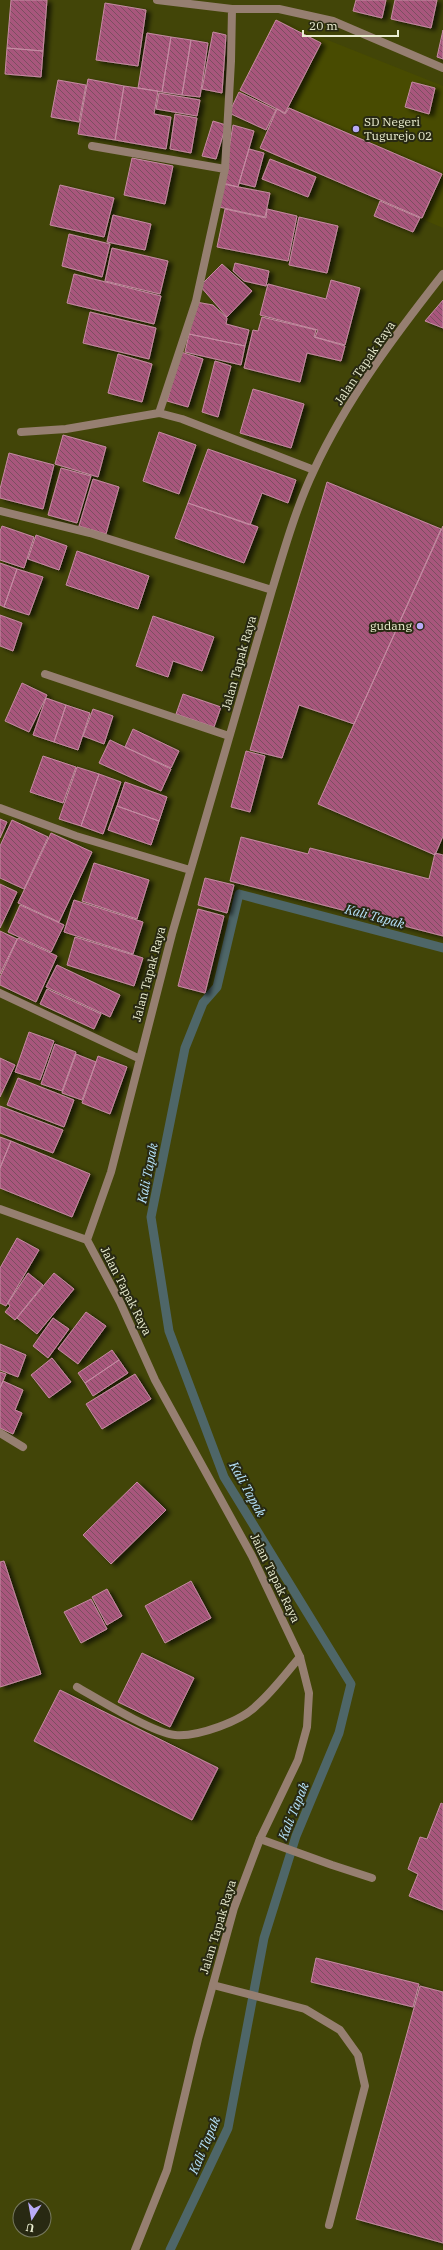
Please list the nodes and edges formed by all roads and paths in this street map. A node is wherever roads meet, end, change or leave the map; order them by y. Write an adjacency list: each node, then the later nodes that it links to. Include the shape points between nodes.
1 (157, 0): 2 (street)
2 (232, 9): 3 (street, via 280,9 333,21); 5 (street)
3 (443, 68)
4 (92, 146): 5 (street)
5 (225, 169): 7 (street, via 196,301)
6 (443, 274): 9 (street, Jalan Tapak Raya, via 354,398)
7 (159, 412): 8 (street, via 66,429); 9 (street)
8 (21, 432)
9 (314, 470): 11 (street, Jalan Tapak Raya)
10 (0, 511): 11 (street, via 90,533)
11 (272, 590): 13 (street, Jalan Tapak Raya)
12 (45, 674): 13 (street)
13 (229, 736): 15 (street, Jalan Tapak Raya)
14 (0, 808): 15 (street, via 76,836)
15 (190, 870): 17 (street, Jalan Tapak Raya)
16 (0, 993): 17 (street)
17 (138, 1058): 19 (street, Jalan Tapak Raya, via 111,1172)
18 (0, 1209): 19 (street)
19 (87, 1240): 22 (street, Jalan Tapak Raya, via 120,1302 155,1380 252,1556)
20 (0, 1432): 21 (street)
21 (23, 1447)
22 (300, 1657): 23 (street, via 256,1707 228,1723 205,1731 176,1735 151,1726); 24 (street, Jalan Tapak Raya, via 309,1693 307,1727 298,1760)
23 (77, 1687)
24 (260, 1839): 25 (street); 26 (street, Jalan Tapak Raya, via 234,1908)
25 (372, 1878)
26 (213, 1985): 27 (street, via 305,2009 340,2030 358,2055 364,2086); 28 (street, Jalan Tapak Raya, via 167,2170)
27 (329, 2225)
28 (135, 2250)

